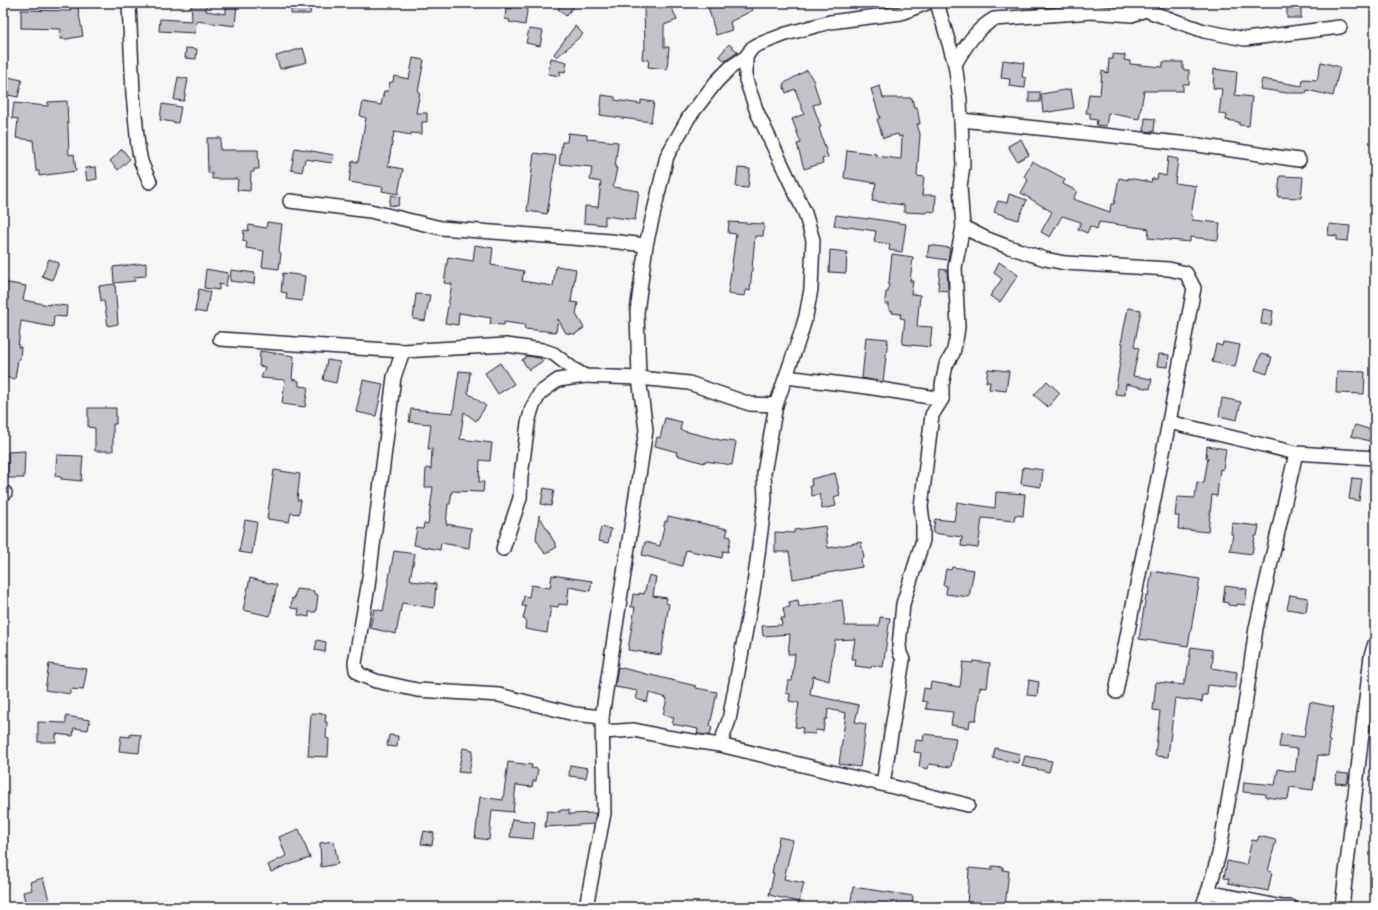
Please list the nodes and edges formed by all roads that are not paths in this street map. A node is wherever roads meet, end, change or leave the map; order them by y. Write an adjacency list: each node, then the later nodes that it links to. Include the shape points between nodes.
1 (128, 3): 12 (street, via 132,94 138,146 140,162)
2 (927, 3): 8 (street, via 901,13 830,22 786,34 757,45)
3 (937, 3): 6 (street)
4 (1146, 7): 5 (street, via 1204,31 1245,39); 7 (street, via 1132,15 1092,12 994,19)
5 (1340, 27)
6 (948, 42): 7 (street); 9 (street)
7 (966, 44): 9 (street)
8 (746, 57): 15 (street, via 716,82 689,117 668,156); 19 (street, via 746,80 757,112 805,213 813,240 811,289 806,316)
9 (955, 64): 10 (street)
10 (961, 120): 11 (street, via 1198,146); 14 (street, via 963,165 960,187)
11 (1299, 160)
12 (150, 182)
13 (290, 201): 15 (street, via 370,211 441,228)
14 (963, 227): 21 (street, via 955,267 958,326 955,346 943,378); 23 (street, via 985,238 1045,259 1065,263 1169,269 1186,273 1194,288)
15 (646, 246): 20 (street, via 637,312)
16 (220, 339): 17 (street)
17 (403, 351): 18 (street, via 506,345 521,347 554,354); 29 (street, via 394,377 356,670 376,680 417,690 499,695 574,714)
18 (585, 376): 20 (street); 26 (street, via 558,380 540,393 532,408 520,498)
19 (786, 377): 21 (street); 22 (street)
20 (638, 378): 22 (street, via 689,383 750,404); 29 (street, via 646,430)
21 (942, 398): 32 (street, via 932,415 921,507 922,540 903,604 899,646 903,660)
22 (776, 405): 31 (street, via 764,472 765,500 753,592 729,720)
23 (1169, 422): 24 (street); 28 (street)
24 (1296, 453): 25 (street); 34 (street, via 1256,628 1219,854)
25 (1375, 458)
26 (504, 549)
27 (1375, 643): 38 (street, via 1371,656)
28 (1116, 692)
29 (602, 717): 30 (street)
30 (603, 732): 31 (street, via 634,730); 35 (street, via 604,813)
31 (720, 745): 32 (street)
32 (883, 784): 33 (street)
33 (968, 805)
34 (1208, 892): 36 (street); 37 (street)
35 (586, 907)
36 (1202, 907)
37 (1291, 907)
38 (1342, 907)

